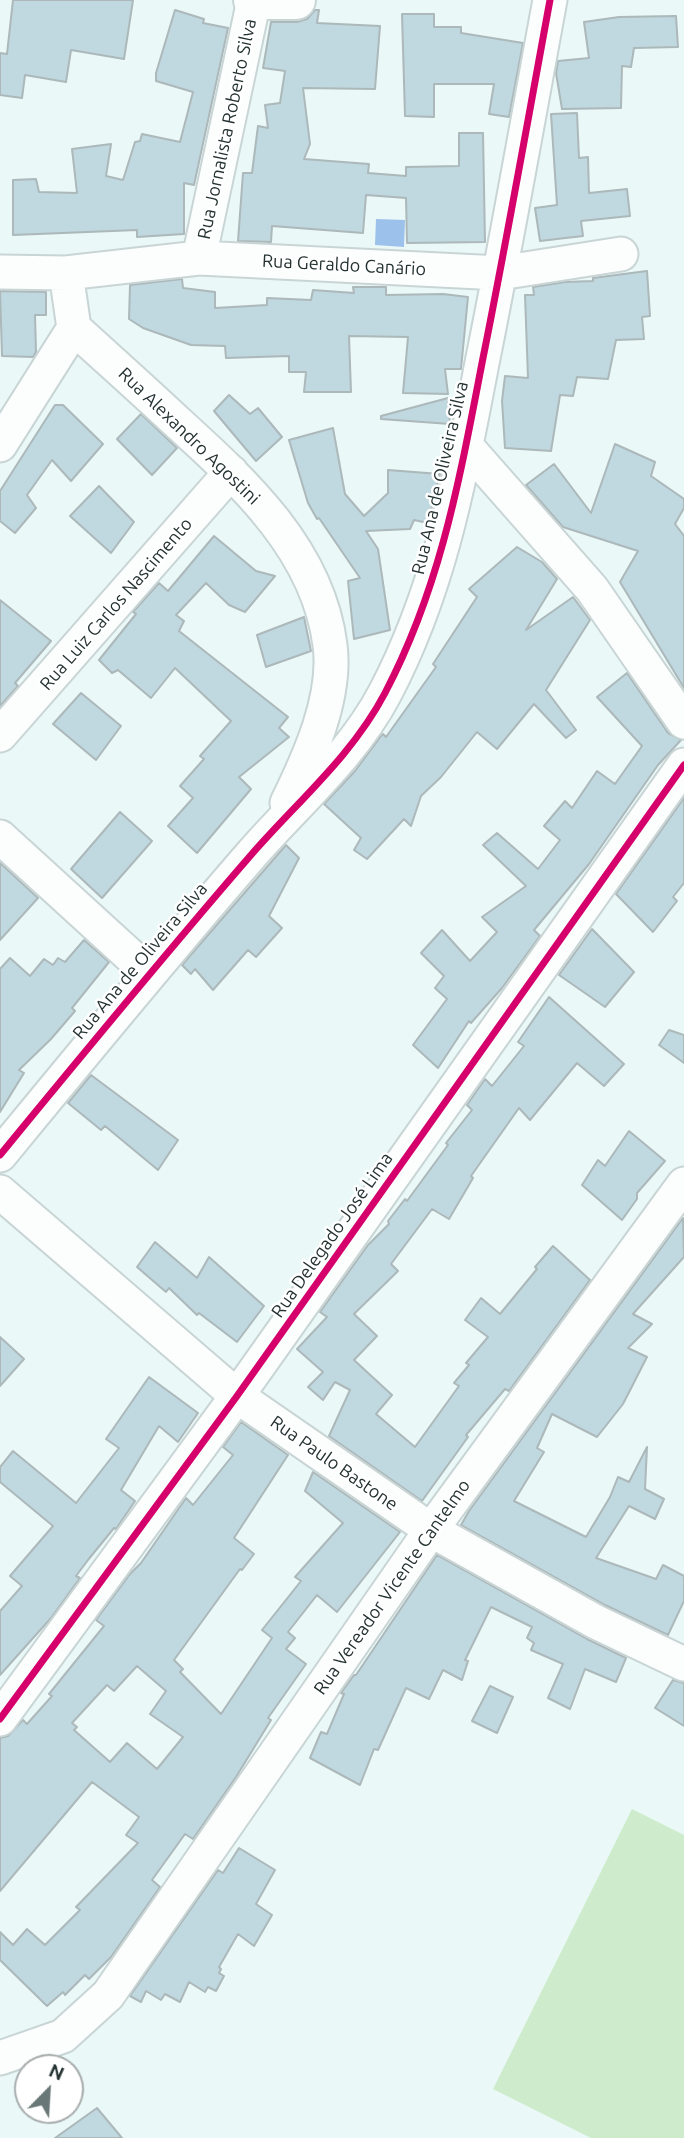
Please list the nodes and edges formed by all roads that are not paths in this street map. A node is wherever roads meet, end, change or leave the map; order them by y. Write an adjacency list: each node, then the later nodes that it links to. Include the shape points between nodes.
1 (253, 0): 2 (highway); 5 (street, Rua Jornalista Roberto Silva)
2 (296, 0)
3 (550, 0): 8 (street, Rua Ana de Oliveira Silva)
4 (621, 254): 8 (street, Rua Geraldo Canário)
5 (199, 258): 7 (street, Rua Geraldo Canário); 8 (street, Rua Geraldo Canário)
6 (0, 272): 7 (street, Rua Geraldo Canário)
7 (66, 273): 9 (street)
8 (500, 273): 11 (street, Rua Ana de Oliveira Silva)
9 (74, 328): 10 (street); 12 (street, Rua Alexandro Agostini)
10 (0, 445)
11 (466, 446): 13 (street, via 592,589); 16 (street, Rua Ana de Oliveira Silva, via 440,562 384,696 345,755)
12 (231, 472): 14 (street, Rua Luiz Carlos Nascimento); 16 (street, Rua Alexandro Agostini, via 277,521 318,593 331,647 328,695 306,762)
13 (684, 722)
14 (0, 735)
15 (684, 765): 22 (street, Rua Delegado José Lima)
16 (274, 828): 18 (street, Rua Ana de Oliveira Silva)
17 (0, 837): 18 (street)
18 (149, 973): 19 (street, Rua Ana de Oliveira Silva)
19 (0, 1155)
20 (684, 1184): 23 (street, Rua Vereador Vicente Cantelmo)
21 (0, 1192): 22 (street, Rua Paulo Bastone)
22 (237, 1395): 23 (street, Rua Paulo Bastone); 25 (street, Rua Delegado José Lima)
23 (431, 1530): 24 (street, Rua Paulo Bastone, via 596,1622); 26 (street, Rua Vereador Vicente Cantelmo, via 108,1995 63,2036)
24 (683, 1662)
25 (0, 1719)
26 (0, 2058)

